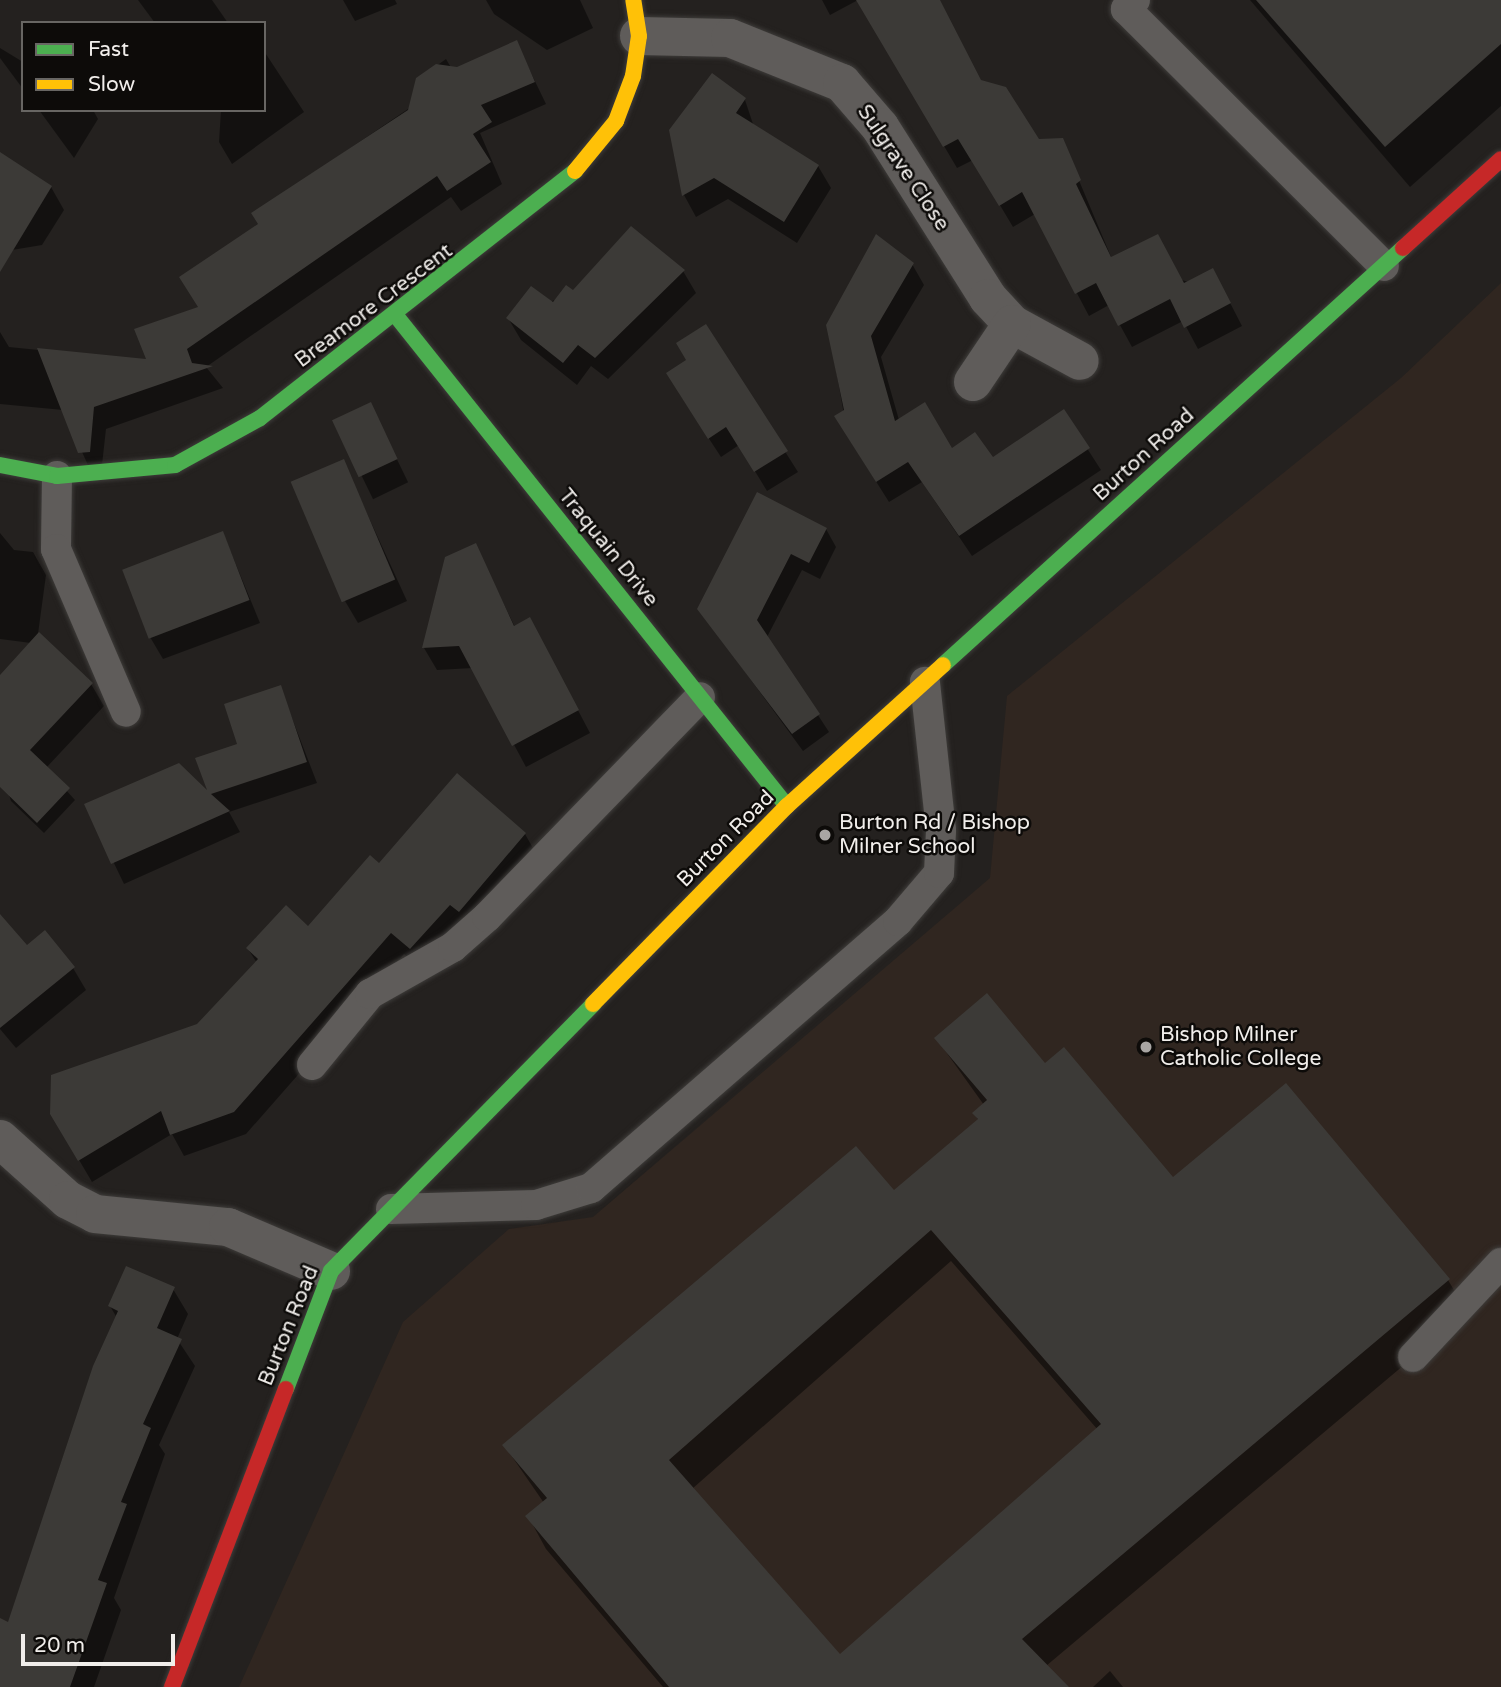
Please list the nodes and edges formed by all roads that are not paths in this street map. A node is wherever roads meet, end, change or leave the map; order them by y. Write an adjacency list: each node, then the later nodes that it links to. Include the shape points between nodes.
1 (1126, 3): 4 (lane)
2 (636, 18): 5 (main road, Breamore Crescent, via 616,121 583,164); 6 (street, Sulgrave Close, via 730,38 842,83 880,127 988,298)
3 (1501, 159): 4 (main road, Burton Road)
4 (1384, 266): 11 (main road, Burton Road)
5 (397, 317): 10 (main road, Breamore Crescent, via 260,418 175,465); 12 (main road, Traquain Drive)
6 (1012, 324): 7 (street, Sulgrave Close); 8 (street)
7 (1080, 361)
8 (973, 382)
9 (0, 465): 10 (main road, Breamore Crescent)
10 (57, 476): 13 (lane, via 56,549)
11 (925, 682): 14 (main road, Burton Road); 17 (lane, via 941,830 939,873 898,921 591,1188 536,1205)
12 (700, 697): 14 (main road, Traquain Drive); 15 (lane, via 487,917 453,947 370,995)
13 (126, 712)
14 (787, 806): 17 (main road, Burton Road)
15 (312, 1065)
16 (0, 1139): 19 (street, via 68,1200 95,1214 228,1227)
17 (391, 1209): 19 (main road, Burton Road)
18 (1501, 1263): 20 (lane)
19 (331, 1271): 21 (main road, Burton Road)
20 (1413, 1357)
21 (172, 1687)

